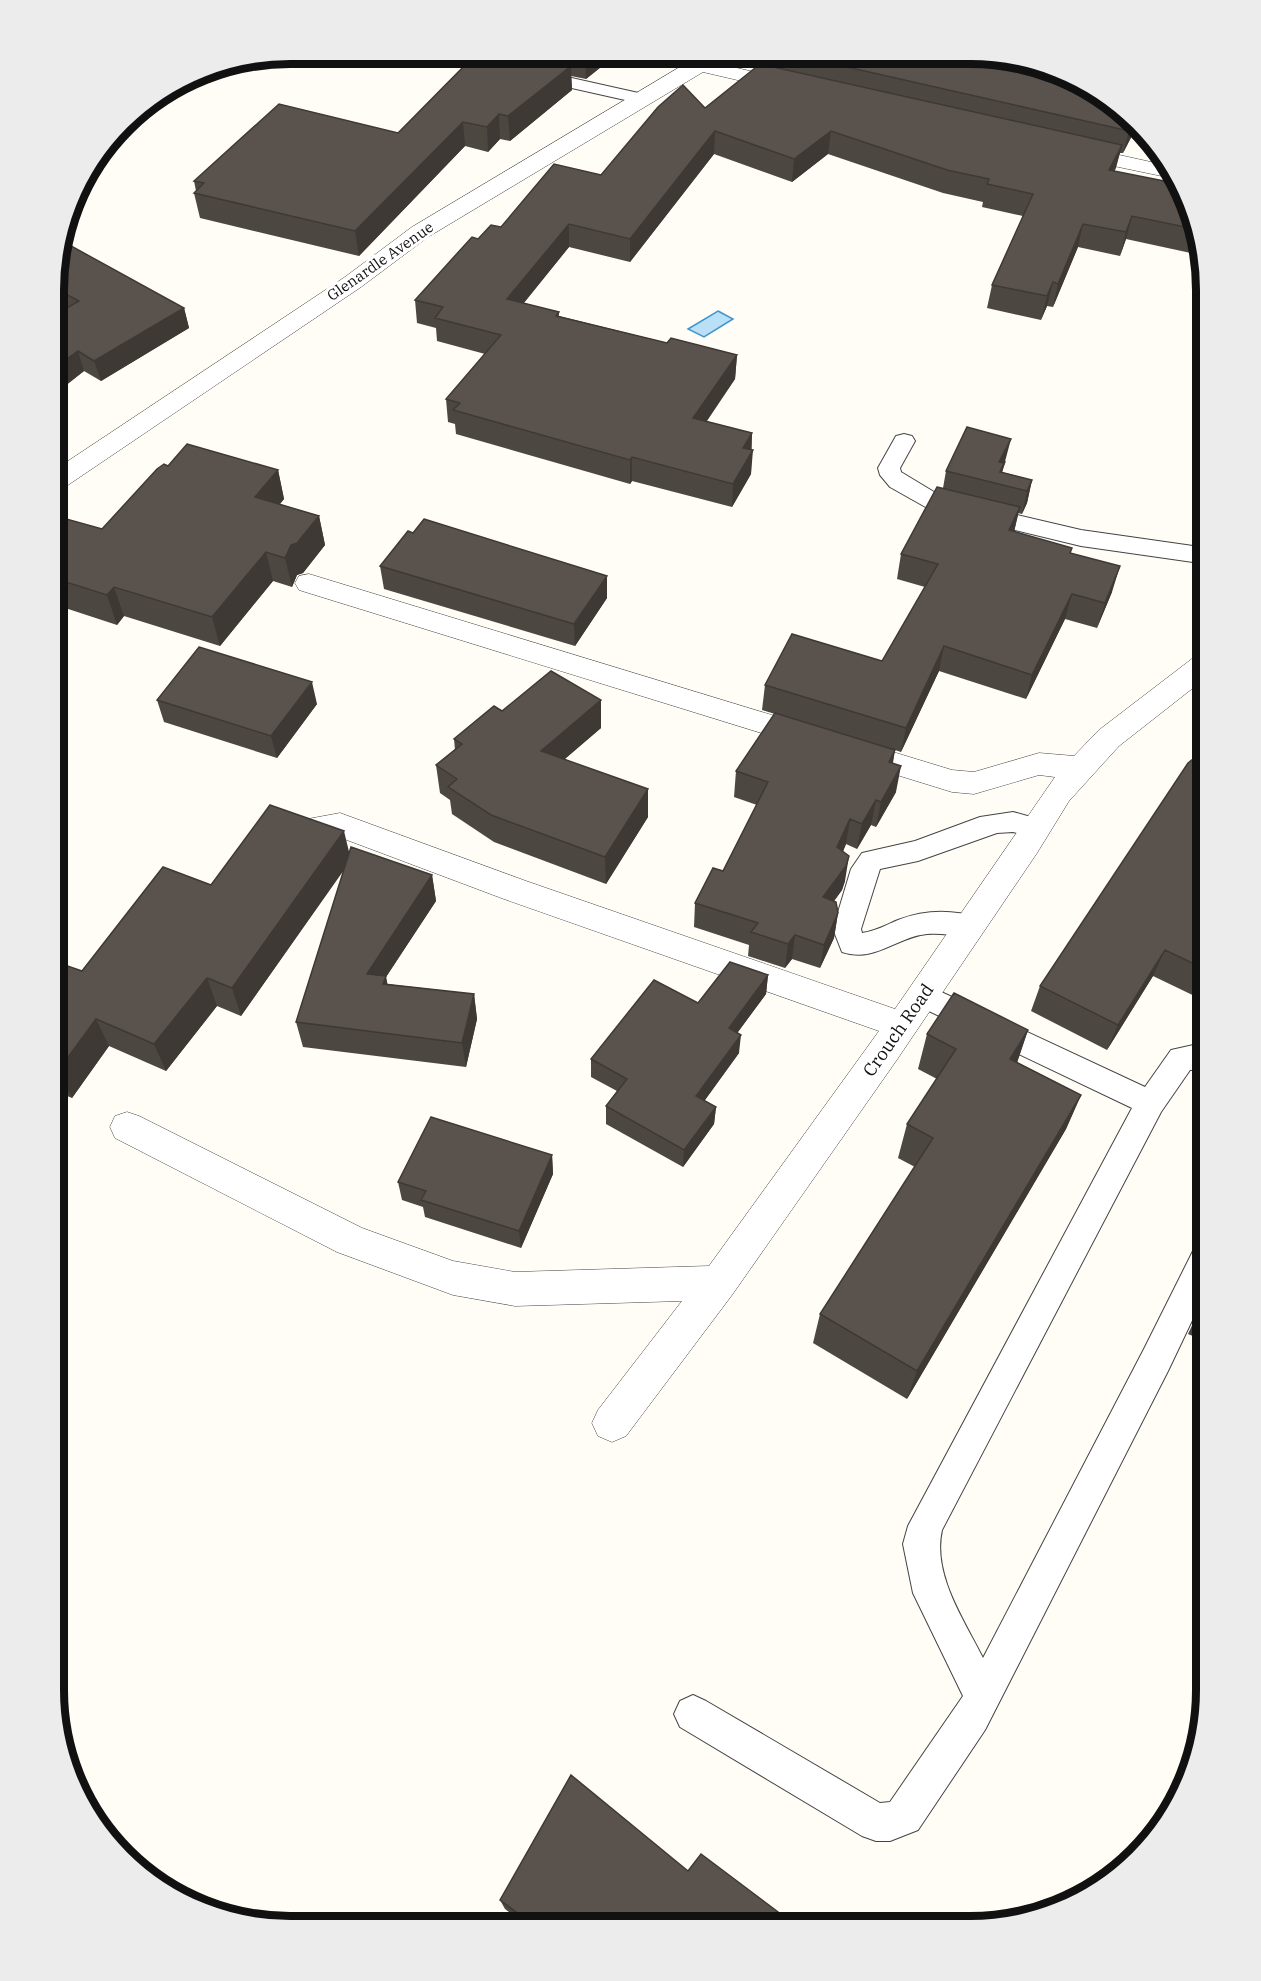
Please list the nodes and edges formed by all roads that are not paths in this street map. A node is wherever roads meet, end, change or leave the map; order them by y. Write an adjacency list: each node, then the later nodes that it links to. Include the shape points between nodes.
1 (488, 64): 5 (lane)
2 (700, 64): 5 (street, Glenardle Avenue)
3 (720, 64): 4 (street)
4 (810, 91)
5 (643, 99): 9 (street, Glenardle Avenue, via 420,232 353,282)
6 (1056, 146): 7 (street)
7 (1161, 169)
8 (904, 441): 10 (lane, via 889,468 891,475 910,491 937,504 1081,538)
9 (64, 476)
10 (1196, 554)
11 (309, 583): 13 (street, via 952,781 974,783 1039,764)
12 (1196, 671): 13 (street, Crouch Road, via 1110,738)
13 (1081, 768): 14 (street, Crouch Road, via 1058,793)
14 (1036, 828): 16 (street, Crouch Road); 16 (lane, via 1013,822 997,823 918,852 872,860 865,869 847,929 852,944 862,946 927,923)
15 (308, 829): 18 (street, via 340,825)
16 (969, 926): 17 (street, Crouch Road)
17 (922, 995): 18 (street, Crouch Road); 20 (lane)
18 (902, 1025): 23 (street, Crouch Road)
19 (1196, 1056): 20 (lane, via 1181,1059)
20 (1150, 1103): 25 (lane, via 925,1526 921,1544 931,1593)
21 (127, 1127): 23 (street, via 350,1240 453,1278 515,1289)
22 (1196, 1278): 25 (lane)
23 (719, 1283): 24 (street, Crouch Road)
24 (612, 1423)
25 (982, 1696): 26 (lane, via 972,1717 904,1816 890,1822 876,1822)
26 (693, 1714)

